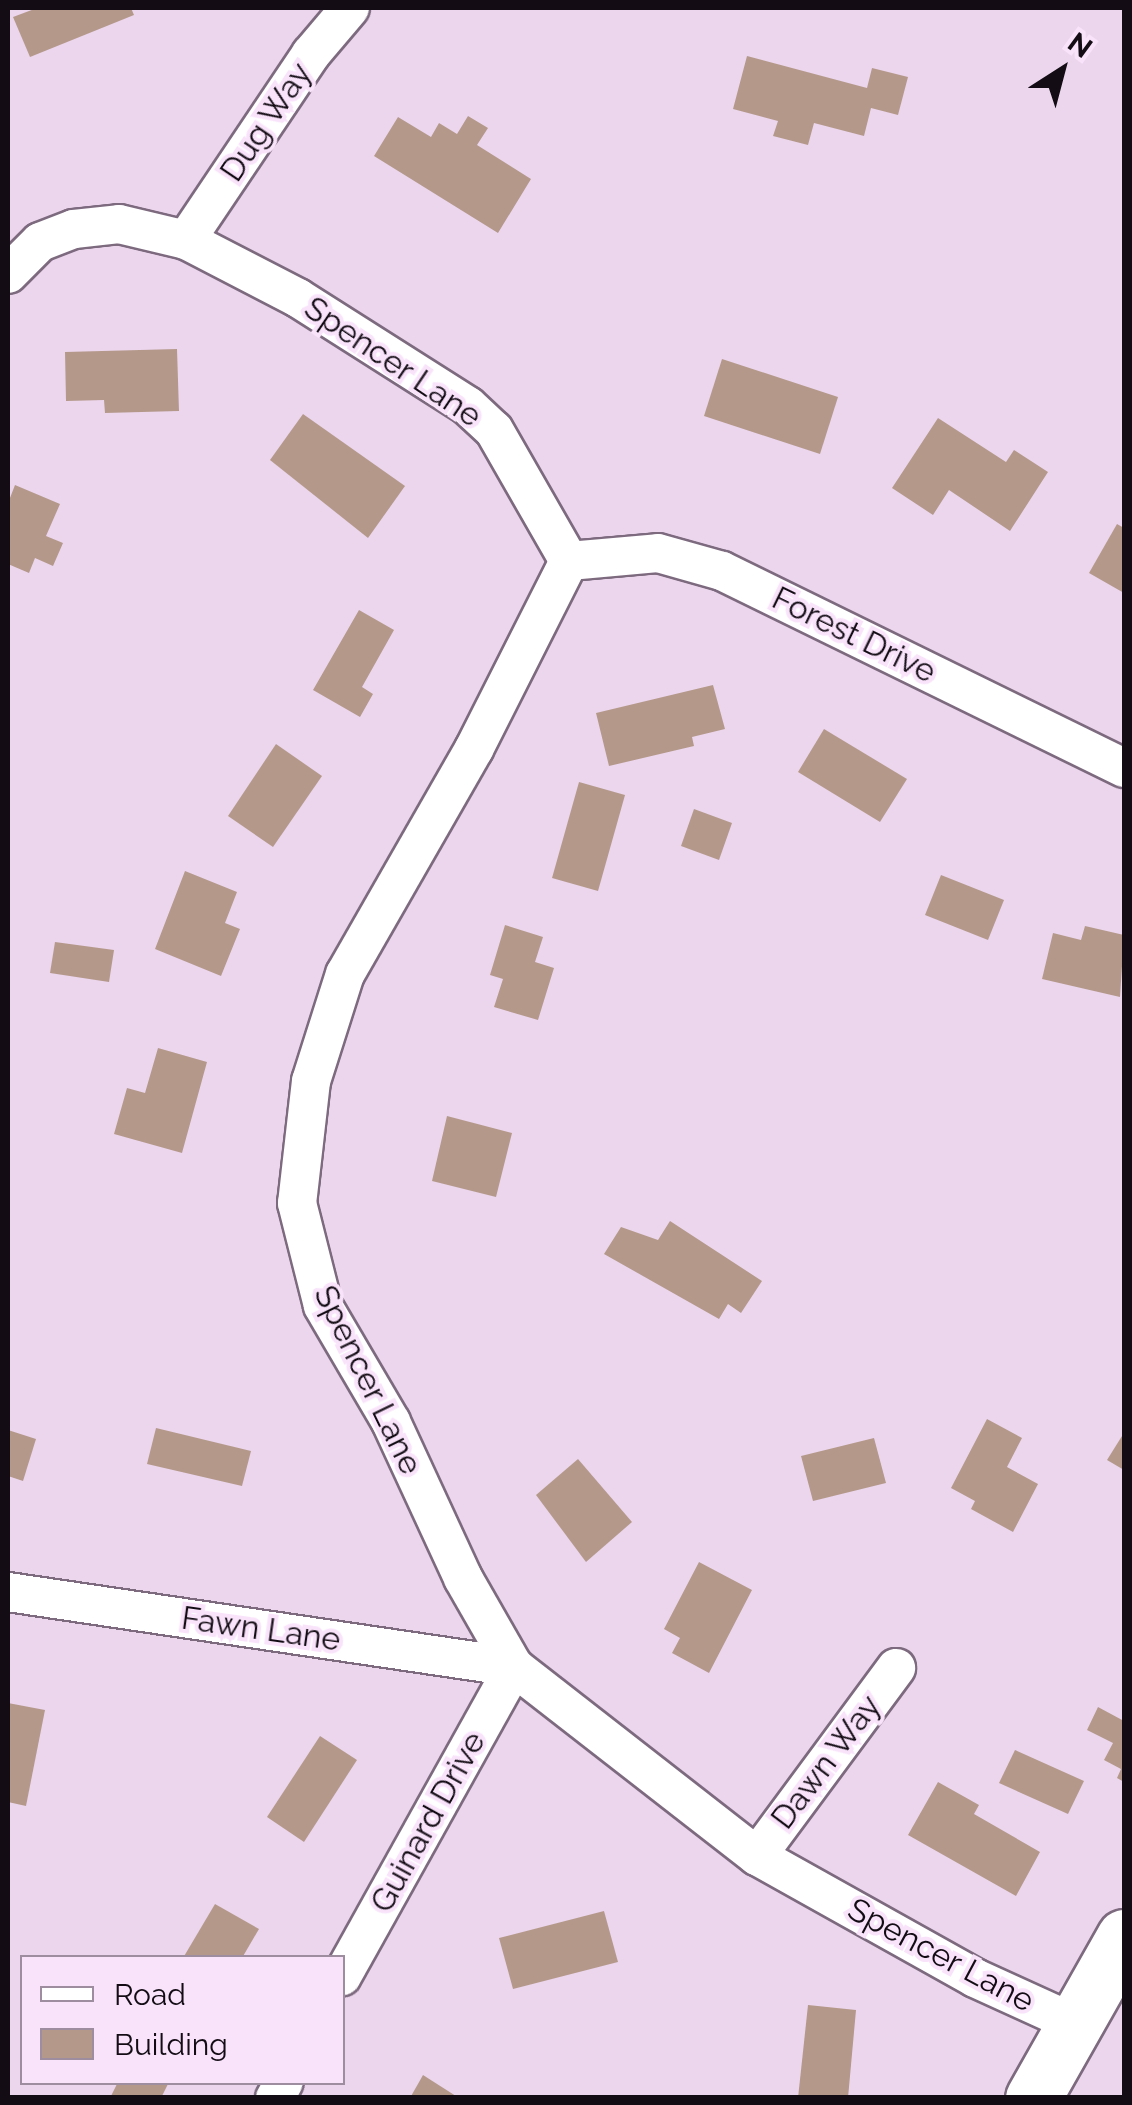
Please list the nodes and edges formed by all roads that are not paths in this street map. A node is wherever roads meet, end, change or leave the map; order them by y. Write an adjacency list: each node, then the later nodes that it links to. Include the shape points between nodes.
1 (350, 8): 2 (street, Dug Way, via 311,54)
2 (186, 240): 3 (street, Spencer Lane, via 119,224 74,229 40,242); 4 (street, Spencer Lane, via 298,298 468,406 494,430)
3 (8, 274)
4 (569, 561): 5 (street, Forest Drive, via 658,554 722,571); 7 (street, Spencer Lane, via 474,748 345,974 311,1080 297,1203 323,1306 391,1422 463,1578)
5 (1124, 768)
6 (8, 1592): 7 (street, Fawn Lane)
7 (514, 1667): 9 (street, Spencer Lane); 11 (street, Guinard Drive)
8 (896, 1668): 9 (street, Dawn Way)
9 (757, 1856): 12 (street, Spencer Lane, via 976,1978)
10 (1124, 1937): 12 (main road)
11 (345, 1971)
12 (1076, 2024): 13 (main road)
13 (1034, 2098)

